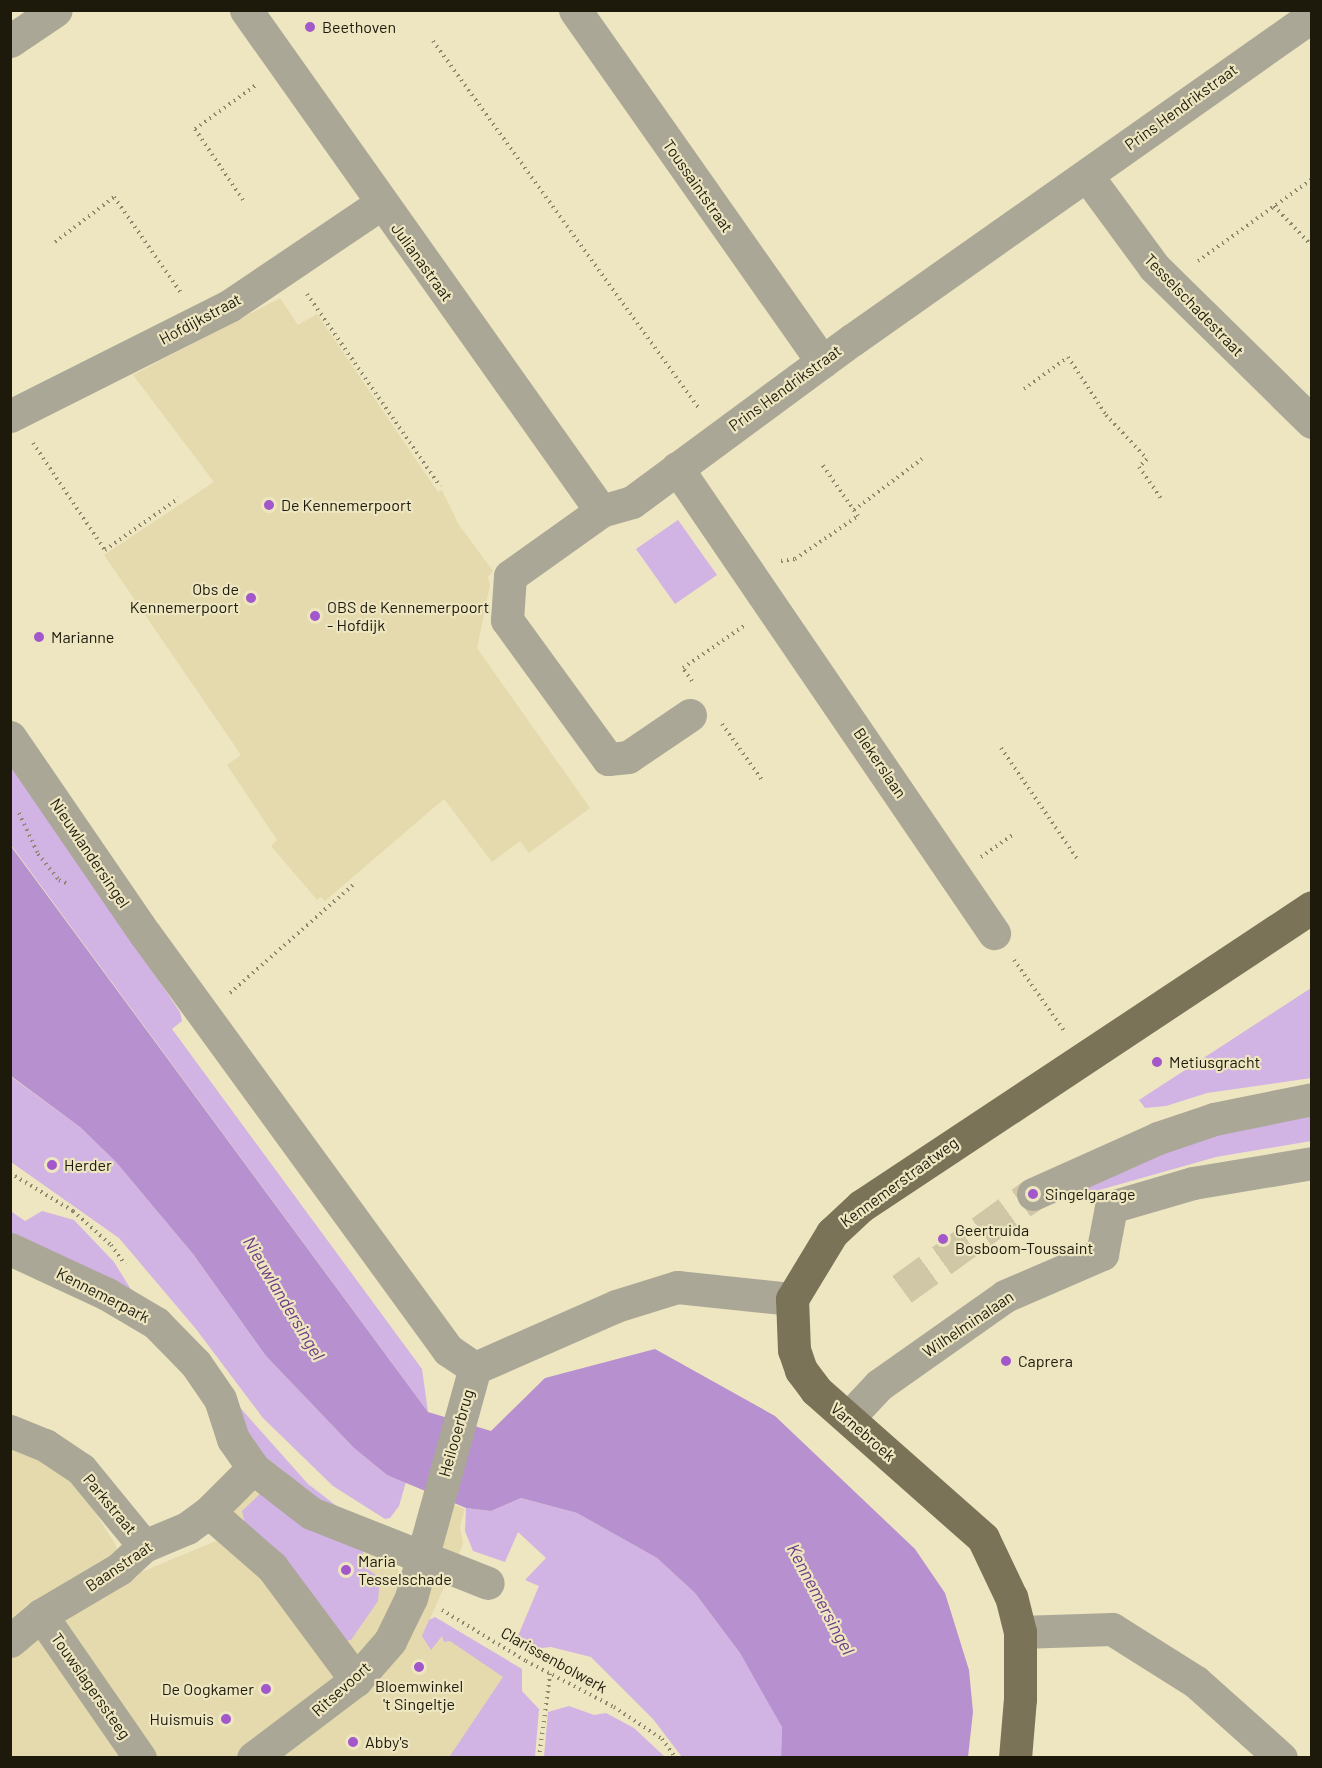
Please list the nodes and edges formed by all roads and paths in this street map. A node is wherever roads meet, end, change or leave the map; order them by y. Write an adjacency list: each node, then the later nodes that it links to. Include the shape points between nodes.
1 (56, 10): 5 (street)
2 (246, 10): 7 (street, Julianastraat)
3 (575, 10): 18 (street, Toussaintstraat)
4 (1311, 17): 8 (street, Prins Hendrikstraat)
5 (10, 41)
6 (433, 41): 20 (path)
7 (284, 65): 10 (path, via 195,129); 11 (street, Julianastraat)
8 (1088, 177): 16 (street, Tesselschadestraat); 18 (street, Prins Hendrikstraat)
9 (1311, 179): 12 (path)
10 (243, 200)
11 (380, 204): 15 (street, Hofdijkstraat); 30 (street, Julianastraat)
12 (1274, 206): 14 (path); 16 (path)
13 (55, 242): 17 (path, via 114,197)
14 (1311, 246)
15 (289, 266): 17 (street, Hofdijkstraat); 26 (path)
16 (1168, 282): 22 (street, Tesselschadestraat)
17 (197, 322): 21 (street, Hofdijkstraat)
18 (822, 362): 25 (street, Prins Hendrikstraat)
19 (1024, 389): 28 (path, via 1068,357 1106,415 1146,459 1139,466)
20 (702, 412)
21 (13, 415): 27 (path, via 105,550)
22 (1311, 422)
23 (922, 459): 29 (path)
24 (821, 463): 29 (path)
25 (677, 468): 30 (street, Prins Hendrikstraat, via 632,502); 31 (street, Blekerslaan)
26 (440, 486)
27 (178, 498)
28 (1161, 499)
29 (854, 510): 31 (path, via 858,516 795,559)
30 (601, 511): 33 (street, Prins Hendrikstraat, via 510,576 507,620 608,759 628,757)
31 (745, 565): 32 (street, Blekerslaan)
32 (773, 606): 33 (path, via 683,668); 40 (street, Blekerslaan)
33 (701, 706): 36 (path)
34 (10, 737): 41 (street, Nieuwlandersingel)
35 (1001, 748): 37 (path)
36 (762, 780)
37 (1078, 860)
38 (355, 883): 41 (path)
39 (1311, 907): 42 (main road, Kennemerstraatweg)
40 (994, 933): 42 (path)
41 (204, 1014): 48 (street, Nieuwlandersingel, via 448,1350)
42 (1082, 1059): 47 (main road, Kennemerstraatweg, via 927,1159 844,1219 804,1273)
43 (1311, 1099): 45 (street, via 1214,1119 1158,1138)
44 (1311, 1163): 49 (street, Wilhelminalaan, via 1194,1184 1111,1207 1102,1254 1005,1296 879,1385)
45 (1033, 1194)
46 (10, 1249): 51 (street, Kennemerpark, via 107,1294 156,1323 196,1364 220,1399 233,1439)
47 (792, 1299): 48 (street, via 677,1287 616,1306); 49 (main road, Varnebroek, via 794,1350 801,1370 816,1390)
48 (475, 1368): 52 (street, Heilooerbrug)
49 (848, 1418): 59 (main road, Varnebroek, via 983,1538 1011,1597)
50 (10, 1431): 54 (street, Parkstraat, via 45,1445 81,1469)
51 (253, 1468): 53 (street, Baanstraat); 55 (street, Kennemerpark, via 311,1513)
52 (437, 1498): 55 (street, Ritsevoort)
53 (209, 1512): 54 (street, Baanstraat, via 187,1528); 62 (street, via 272,1567)
54 (144, 1546): 58 (street, Baanstraat, via 119,1569)
55 (421, 1554): 56 (street, Kennemerpark); 57 (street, Ritsevoort)
56 (488, 1583)
57 (411, 1598): 61 (path, Clarissenbolwerk, via 436,1606); 62 (street, Ritsevoort, via 390,1641)
58 (41, 1615): 60 (street, Baanstraat); 64 (street, Touwslagerssteeg)
59 (1020, 1632): 67 (main road, via 1020,1700); 68 (street, via 1112,1629 1197,1682)
60 (10, 1641)
61 (550, 1674): 65 (path); 66 (path, Clarissenbolwerk, via 644,1726 662,1739)
62 (356, 1680): 63 (street, Ritsevoort)
63 (256, 1757)
64 (140, 1758)
65 (539, 1758)
66 (676, 1758)
67 (1014, 1758)
68 (1281, 1758)

